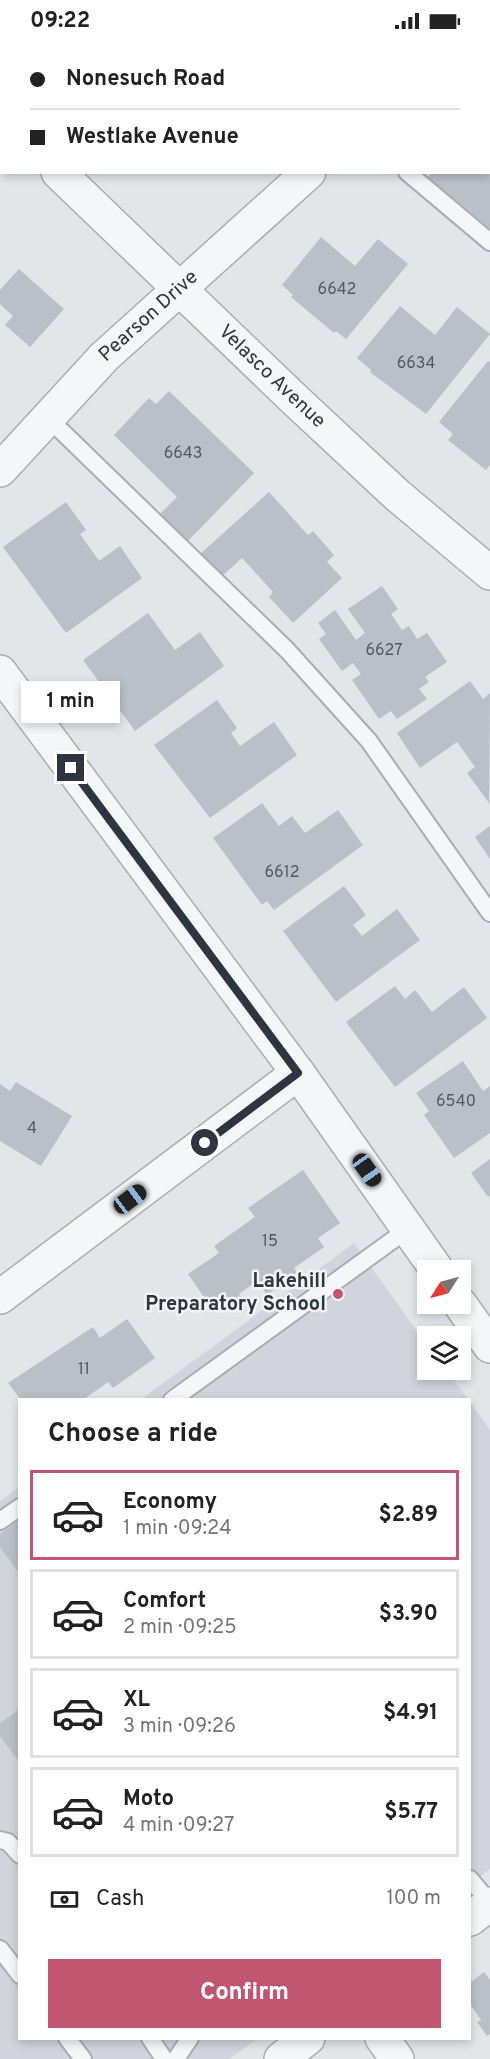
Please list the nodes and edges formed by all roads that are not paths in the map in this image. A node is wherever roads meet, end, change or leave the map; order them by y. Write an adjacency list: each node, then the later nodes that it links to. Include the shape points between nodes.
1 (60, 174): 5 (street, Velasco Avenue)
2 (307, 174): 5 (street, Pearson Drive)
3 (409, 174): 4 (lane)
4 (490, 242)
5 (179, 288): 6 (street, Pearson Drive, via 104,357); 8 (street, Velasco Avenue, via 397,495)
6 (48, 418): 7 (street, Pearson Drive); 10 (lane, via 287,650 347,716 369,741)
7 (0, 470)
8 (490, 573)
9 (0, 672): 11 (street)
10 (490, 913)
11 (298, 1073): 12 (street); 14 (street)
12 (408, 1229): 13 (street); 17 (lane)
13 (430, 1260)
14 (0, 1297)
15 (467, 1314): 16 (street)
16 (490, 1346)
17 (175, 1398)
18 (18, 1508): 19 (lane)
19 (0, 1521)
20 (0, 1840): 21 (lane, via 8,1842)
21 (18, 1853)
22 (471, 1880): 23 (lane)
23 (490, 1903): 24 (street)
24 (471, 1918)
25 (0, 1949): 26 (lane)
26 (18, 1972)
27 (69, 2040): 31 (lane)
28 (189, 2040): 32 (lane)
29 (306, 2040): 33 (street)
30 (383, 2040): 34 (street)
31 (83, 2059)
32 (176, 2059)
33 (281, 2059)
34 (397, 2059)

